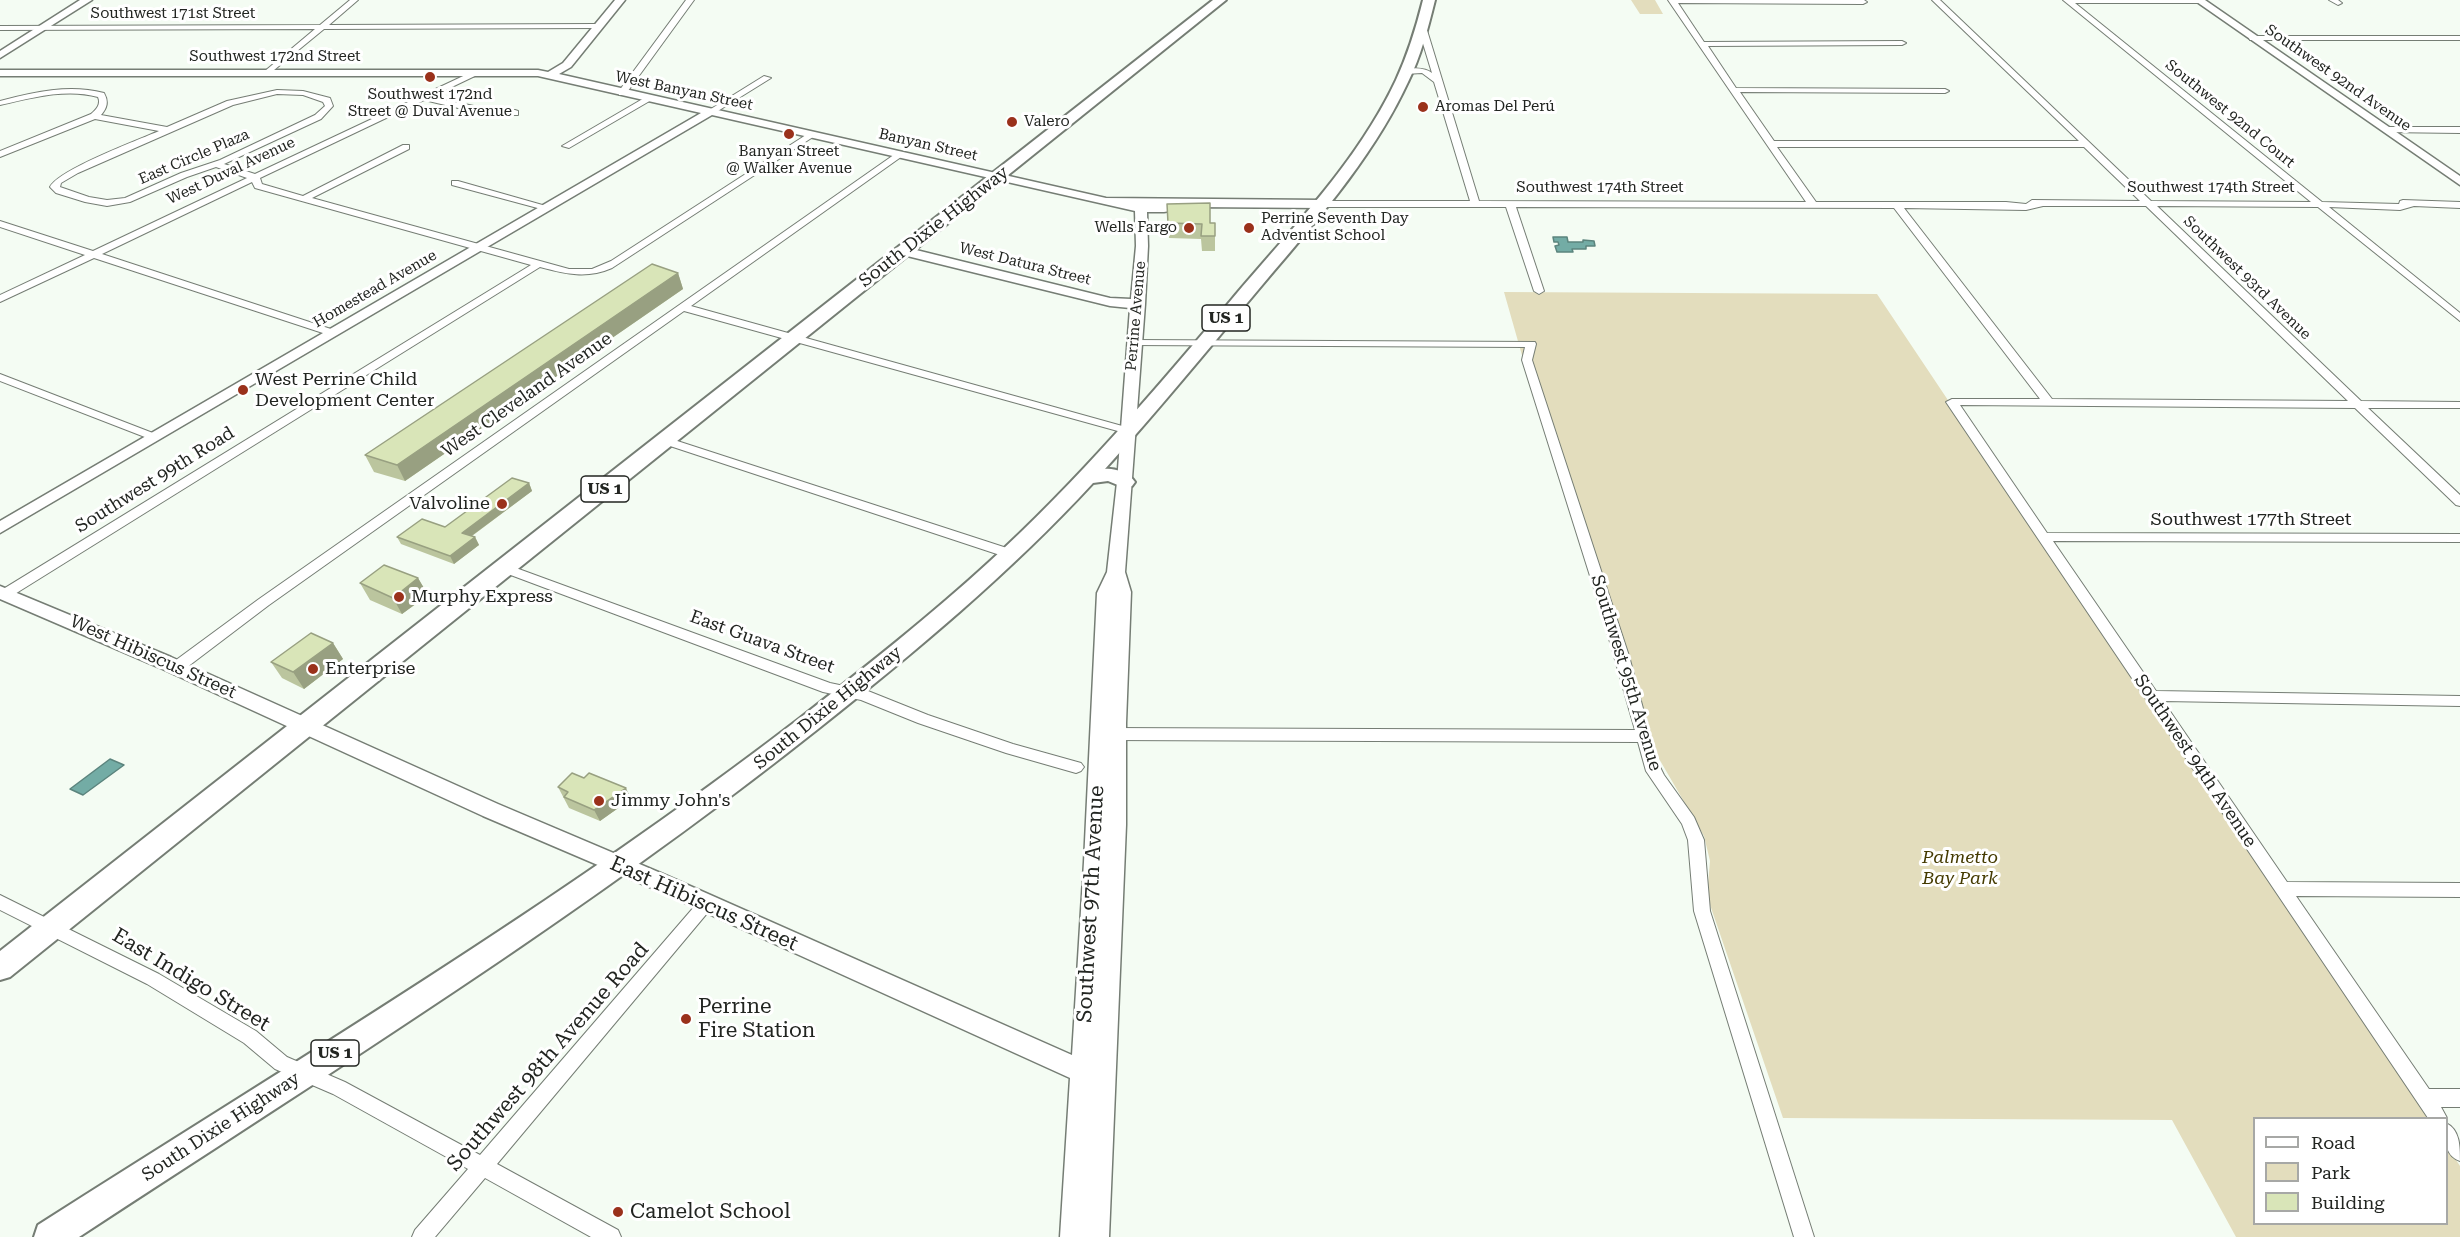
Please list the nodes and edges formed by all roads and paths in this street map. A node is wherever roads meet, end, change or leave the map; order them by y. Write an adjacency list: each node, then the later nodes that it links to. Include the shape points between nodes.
1 (87, 0): 16 (street)
2 (354, 0): 13 (street)
3 (620, 0): 12 (street)
4 (690, 0): 31 (street)
5 (1220, 0): 50 (highway, South Dixie Highway / US 1)
6 (1429, 0): 14 (highway, South Dixie Highway / US 1)
7 (1936, 0): 43 (street, Southwest 93rd Avenue)
8 (2067, 0): 10 (street); 62 (street, Southwest 92nd Court)
9 (1672, 1): 11 (street); 19 (street)
10 (2199, 1): 17 (street, Southwest 92nd Avenue)
11 (1863, 2)
12 (597, 26): 13 (street, Southwest 171st Street); 26 (street, via 567,65)
13 (322, 27): 16 (street, Southwest 171st Street); 22 (street)
14 (1422, 27): 24 (highway, South Dixie Highway / US 1); 28 (street)
15 (0, 28): 16 (street, Southwest 171st Street)
16 (42, 28): 21 (street)
17 (2253, 38): 18 (street); 39 (street, Southwest 92nd Avenue)
18 (2460, 38)
19 (1702, 44): 20 (street); 29 (street)
20 (1902, 44)
21 (0, 55)
22 (268, 72): 23 (street, Southwest 172nd Street); 25 (street, Southwest 172nd Street)
23 (476, 72): 26 (street, Southwest 172nd Street); 32 (street, West Duval Avenue)
24 (1406, 72): 28 (street, via 1424,71); 56 (highway, South Dixie Highway / US 1, via 1374,132)
25 (0, 73)
26 (549, 76): 31 (street, West Banyan Street)
27 (767, 78): 35 (street, Homestead Avenue)
28 (1437, 80): 57 (street)
29 (1734, 90): 30 (street); 42 (street)
30 (1945, 91)
31 (622, 93): 33 (street, West Banyan Street)
32 (422, 97): 36 (street, via 488,112); 49 (street, West Duval Avenue)
33 (649, 99): 35 (street, West Banyan Street); 44 (street)
34 (0, 103): 37 (street, via 50,94 93,92 104,101)
35 (710, 112): 41 (street, West Banyan Street); 64 (street, Homestead Avenue)
36 (515, 113)
37 (94, 116): 38 (street); 46 (street)
38 (168, 130): 48 (street, East Circle Plaza, via 69,174 55,187 88,200 112,203); 48 (street, East Circle Plaza, via 230,103 277,92 303,93 323,98 329,104 324,113)
39 (2387, 130): 40 (street); 51 (street, Southwest 92nd Avenue)
40 (2460, 130)
41 (812, 135): 47 (street, Banyan Street); 69 (street, via 614,263 590,273)
42 (1770, 144): 43 (street); 59 (street)
43 (2087, 144): 61 (street, Southwest 93rd Avenue)
44 (566, 146)
45 (406, 147): 53 (street)
46 (0, 154)
47 (898, 155): 50 (street, Banyan Street); 73 (street, West Cleveland Avenue)
48 (217, 165): 49 (street)
49 (255, 177): 53 (street, via 258,186); 68 (street, West Duval Avenue)
50 (998, 177): 55 (street, Banyan Street, via 1111,204); 67 (highway, South Dixie Highway / US 1)
51 (2460, 181)
52 (455, 183): 64 (street)
53 (303, 199): 66 (street)
54 (1194, 203): 55 (street, Banyan Street, via 1173,208); 56 (street, Southwest 174th Street)
55 (1142, 204): 72 (street, Perrine Avenue)
56 (1322, 204): 57 (street, Southwest 174th Street); 78 (highway, South Dixie Highway / US 1)
57 (1475, 204): 58 (street, Southwest 174th Street)
58 (1510, 204): 59 (street, Southwest 174th Street); 70 (street)
59 (1813, 205): 60 (street, Southwest 174th Street)
60 (1897, 205): 61 (street, Southwest 174th Street); 80 (street)
61 (2151, 205): 62 (street, Southwest 174th Street); 81 (street, Southwest 93rd Avenue)
62 (2322, 205): 63 (street, Southwest 174th Street); 74 (street, Southwest 92nd Court)
63 (2460, 205)
64 (548, 208): 66 (street, Homestead Avenue)
65 (0, 224): 68 (street)
66 (478, 248): 69 (street); 75 (street, Homestead Avenue)
67 (904, 251): 72 (street, West Datura Street, via 1110,302); 76 (highway, South Dixie Highway / US 1)
68 (92, 255): 71 (street, West Duval Avenue); 75 (street)
69 (538, 264): 94 (street, Southwest 99th Road)
70 (1539, 291)
71 (0, 299)
72 (1138, 304): 77 (street, Perrine Avenue)
73 (684, 307): 76 (street); 95 (street, West Cleveland Avenue)
74 (2460, 318)
75 (333, 333): 84 (street, Homestead Avenue)
76 (795, 337): 83 (street); 85 (highway, South Dixie Highway / US 1)
77 (1134, 343): 78 (street); 83 (street, Perrine Avenue)
78 (1204, 343): 83 (highway, South Dixie Highway / US 1); 101 (street, Southwest 95th Avenue, via 1531,344 1527,360)
79 (0, 377): 84 (street)
80 (2049, 403): 81 (street); 90 (street, Southwest 94th Avenue, via 1952,402)
81 (2357, 404): 82 (street); 88 (street, Southwest 93rd Avenue)
82 (2460, 405)
83 (1129, 431): 86 (highway, South Dixie Highway / US 1); 87 (street, Southwest 97th Avenue)
84 (154, 437): 89 (street, Homestead Avenue)
85 (665, 441): 92 (street); 93 (highway, South Dixie Highway / US 1)
86 (1088, 477): 87 (highway, via 1111,475); 92 (highway, South Dixie Highway / US 1)
87 (1125, 482): 100 (street, Southwest 97th Avenue, via 1116,572 1106,593)
88 (2460, 502)
89 (0, 528)
90 (2043, 537): 91 (street, Southwest 177th Street); 97 (street, Southwest 94th Avenue)
91 (2460, 538)
92 (1011, 554): 96 (highway, South Dixie Highway / US 1)
93 (505, 568): 96 (street, East Guava Street); 99 (highway, South Dixie Highway / US 1)
94 (2, 593): 95 (street, West Hibiscus Street)
95 (177, 667): 99 (street, West Hibiscus Street)
96 (848, 693): 102 (street, East Guava Street); 103 (highway, South Dixie Highway / US 1, via 709,801)
97 (2151, 696): 98 (street); 104 (street, Southwest 94th Avenue)
98 (2460, 701)
99 (304, 725): 103 (street, East Hibiscus Street); 108 (highway, South Dixie Highway / US 1)
100 (1107, 734): 101 (street); 110 (street, Southwest 97th Avenue, via 1097,823); 112 (street, Southwest 97th Avenue, via 1116,825)
101 (1644, 736): 124 (street, Southwest 95th Avenue, via 1654,772 1694,831 1700,857 1698,885 1702,911)
102 (1076, 767)
103 (617, 865): 107 (street, East Hibiscus Street); 111 (highway, South Dixie Highway / US 1)
104 (2283, 889): 105 (street); 113 (street, Southwest 94th Avenue)
105 (2460, 890)
106 (0, 902): 108 (street, East Indigo Street)
107 (706, 905): 110 (street, East Hibiscus Street); 118 (street, Southwest 98th Avenue Road)
108 (51, 928): 109 (highway, South Dixie Highway / US 1); 111 (street, East Indigo Street, via 153,979 250,1037 281,1063)
109 (0, 968)
110 (1082, 1071): 112 (street, East Hibiscus Street); 122 (street, Southwest 97th Avenue)
111 (306, 1073): 118 (street, East Indigo Street); 119 (highway, South Dixie Highway / US 1)
112 (1104, 1082): 123 (street, Southwest 97th Avenue)
113 (2425, 1098): 114 (street); 115 (street, Southwest 94th Avenue)
114 (2460, 1098)
115 (2437, 1117)
116 (2448, 1135): 117 (street)
117 (2460, 1152)
118 (484, 1166): 120 (street, Southwest 98th Avenue Road); 121 (street, East Indigo Street)
119 (50, 1237)
120 (422, 1237)
121 (611, 1237)
122 (1073, 1237)
123 (1096, 1237)
124 (1804, 1237)

